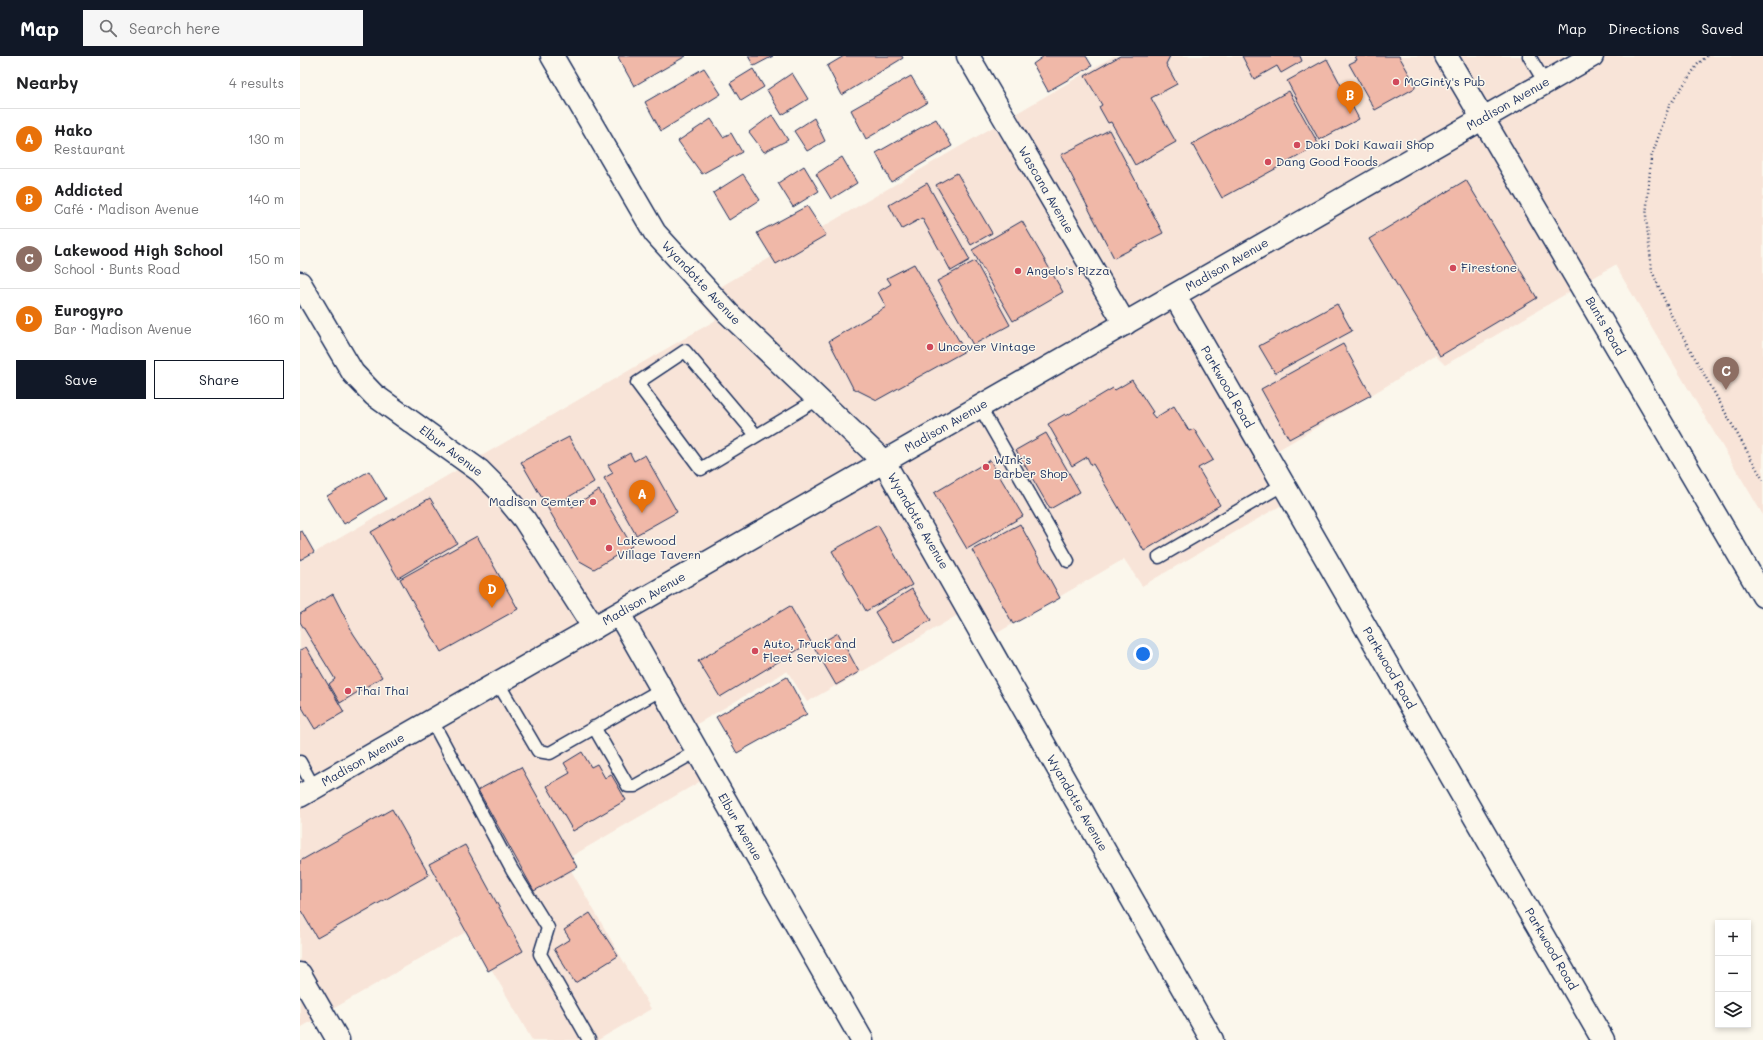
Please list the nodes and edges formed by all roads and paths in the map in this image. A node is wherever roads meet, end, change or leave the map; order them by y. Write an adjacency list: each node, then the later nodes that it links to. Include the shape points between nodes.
1 (552, 56): 12 (street, Wyandotte Avenue, via 655,233 728,313)
2 (968, 56): 11 (street, Wascana Avenue)
3 (1446, 56): 8 (street, Bunts Road)
4 (1529, 56): 7 (lane)
5 (1592, 56): 7 (street, Madison Avenue)
6 (1707, 56): 16 (path, via 1698,64 1669,106 1651,158 1646,217 1652,271 1671,315)
7 (1545, 83): 8 (street, Madison Avenue)
8 (1483, 119): 10 (street, Madison Avenue); 20 (street, Bunts Road)
9 (300, 283): 22 (street, Elbur Avenue, via 353,373 374,395 480,471 505,496 524,519)
10 (1174, 296): 11 (street, Madison Avenue); 17 (street, Parkwood Road)
11 (1125, 324): 13 (street, Madison Avenue)
12 (818, 399): 14 (lane); 15 (street, Wyandotte Avenue)
13 (980, 407): 15 (street, Madison Avenue); 19 (lane)
14 (756, 435): 14 (lane, via 701,470 637,382 685,351)
15 (884, 462): 21 (street, Madison Avenue); 34 (street, Wyandotte Avenue)
16 (1763, 480)
17 (1284, 484): 18 (lane); 35 (street, Parkwood Road)
18 (1159, 557)
19 (1068, 561)
20 (1763, 596)
21 (619, 614): 22 (street, Madison Avenue); 24 (street, Elbur Avenue)
22 (594, 628): 23 (street, Madison Avenue)
23 (498, 683): 25 (street, Madison Avenue); 26 (lane, via 538,751 550,753)
24 (662, 689): 26 (lane); 27 (street, Elbur Avenue)
25 (432, 721): 29 (street, Madison Avenue); 32 (lane, via 512,870 548,928 540,954)
26 (594, 727): 27 (lane, via 628,786 636,786)
27 (697, 751): 33 (street, Elbur Avenue)
28 (300, 762): 29 (lane)
29 (307, 792)
30 (300, 974): 31 (street)
31 (338, 1040)
32 (589, 1040)
33 (862, 1040)
34 (1212, 1040)
35 (1603, 1040)

